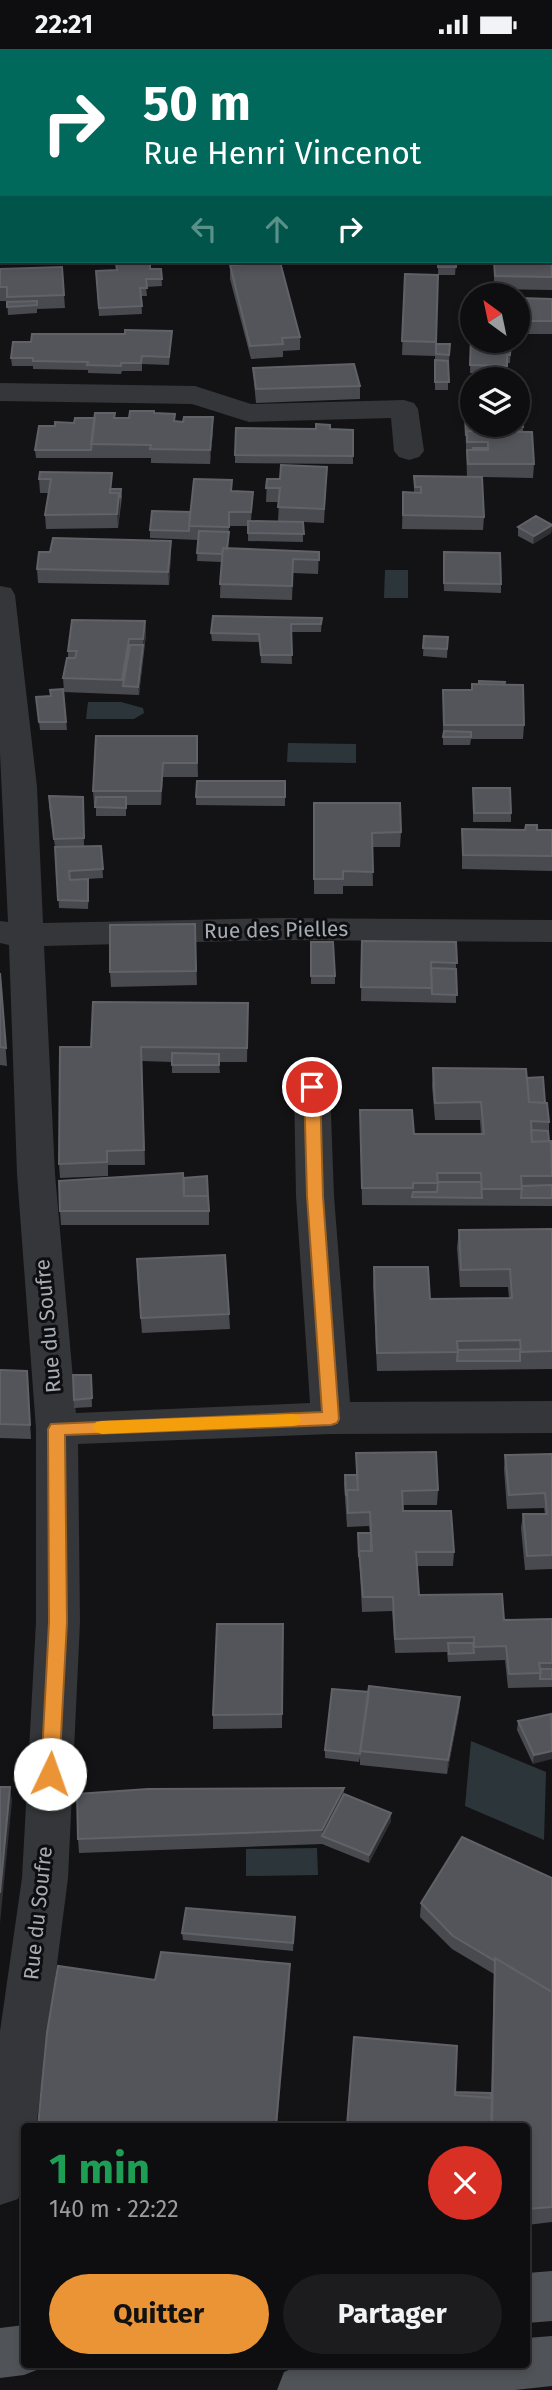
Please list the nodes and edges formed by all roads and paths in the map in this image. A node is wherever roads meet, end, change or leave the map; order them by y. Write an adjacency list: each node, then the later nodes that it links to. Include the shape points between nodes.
1 (0, 392): 2 (street, via 195,395 249,413 404,409)
2 (409, 451)
3 (0, 595): 5 (street, Rue du Soufre, via 20,787)
4 (552, 931): 5 (street, Rue des Pielles, via 280,929)
5 (12, 934): 9 (street, Rue du Soufre)
6 (312, 1087): 8 (street)
7 (552, 1417): 8 (street)
8 (331, 1419): 9 (street)
9 (57, 1429): 10 (street, Rue du Soufre, via 58,1622 44,1878)
10 (0, 2182)
11 (552, 2295): 12 (main road)
12 (530, 2298)
13 (21, 2350): 14 (main road)
14 (0, 2353)
15 (552, 2361): 16 (main road)
16 (530, 2364)
17 (486, 2368): 18 (main road)
18 (303, 2390)

